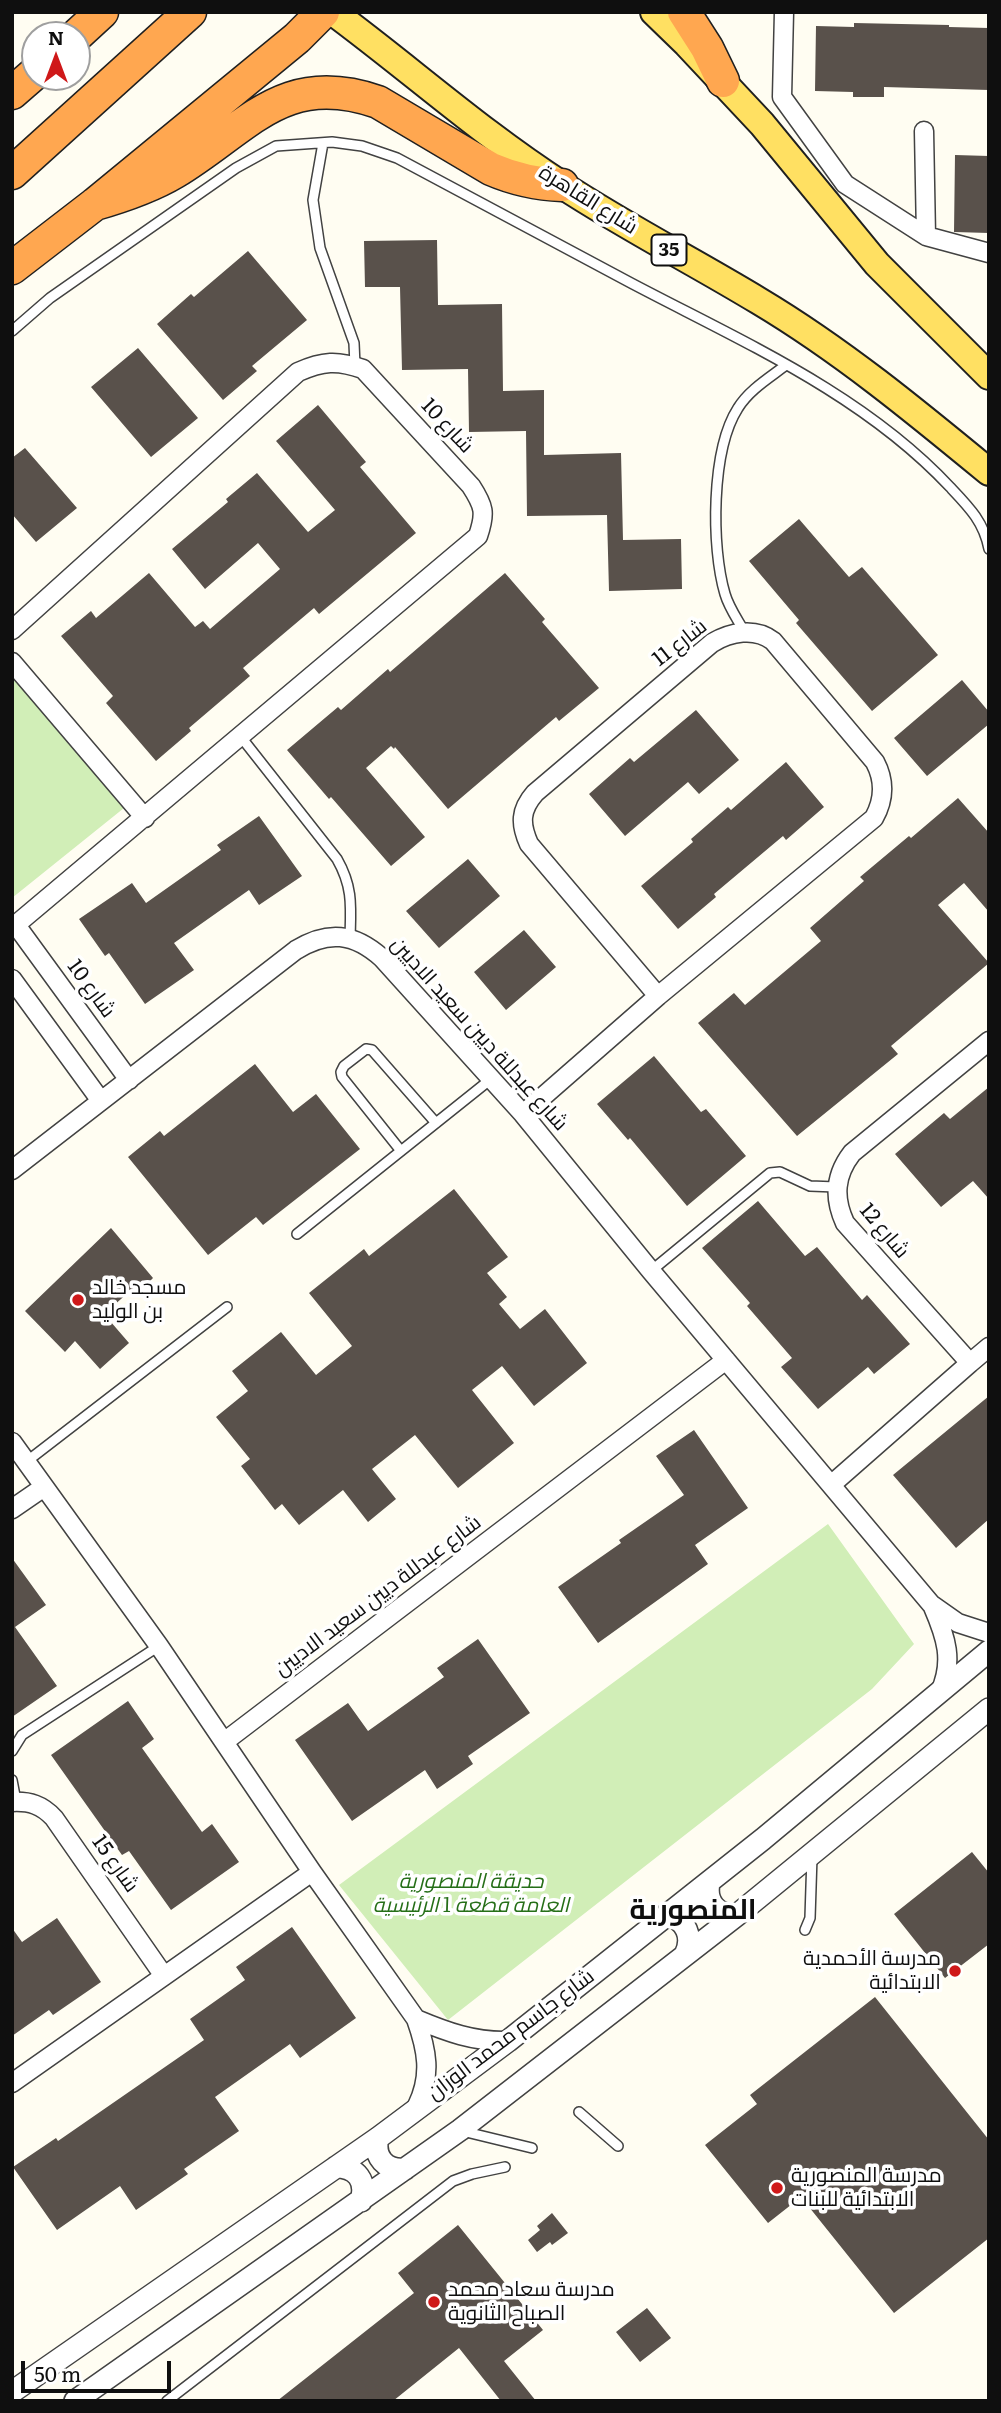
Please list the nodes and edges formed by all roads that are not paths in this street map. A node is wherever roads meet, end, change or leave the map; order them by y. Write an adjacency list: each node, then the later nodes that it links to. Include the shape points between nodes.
1 (190, 12): 10 (highway)
2 (323, 12): 12 (highway)
3 (333, 12): 11 (main road, شارع القاهرة / 35)
4 (654, 12): 7 (main road)
5 (684, 12): 7 (highway)
6 (784, 12): 13 (street, via 782,97 845,184)
7 (723, 81): 17 (main road, via 877,264)
8 (924, 131): 13 (street)
9 (323, 143): 16 (lane, via 276,146 236,168 50,298); 18 (lane, via 362,146 397,158); 19 (lane, via 313,200 320,248 354,342)
10 (12, 173)
11 (562, 185): 12 (highway, via 508,176 378,102 322,92 269,106 176,171 137,191); 21 (main road, شارع القاهرة / 35, via 841,355)
12 (95, 204): 15 (highway)
13 (926, 236): 14 (street)
14 (989, 253)
15 (12, 268)
16 (12, 331)
17 (977, 354): 20 (main road)
18 (786, 365): 22 (lane, via 852,403 912,450 975,513); 24 (lane, via 739,405 723,441 716,535 725,594)
19 (355, 366): 23 (street, via 317,363 298,372); 26 (street, شارع 10, via 363,369 471,486 481,501 484,518 478,536)
20 (989, 376)
21 (989, 472)
22 (989, 549)
23 (12, 630)
24 (745, 632): 31 (street, شارع 11, via 712,643 534,793 522,814 529,844); 31 (street, via 773,641 875,762 882,780 881,802 874,818)
25 (12, 662): 27 (street)
26 (241, 737): 27 (street, شارع 10); 29 (lane, via 344,871 351,894)
27 (145, 818): 28 (street, شارع 10)
28 (14, 926): 34 (street, شارع 10)
29 (350, 938): 33 (street, شارع عبدللة ديين سعيد الاديين, via 382,957); 34 (street, via 327,937 306,944)
30 (12, 979): 35 (street)
31 (658, 996): 36 (street)
32 (989, 1041): 40 (street, via 852,1153)
33 (491, 1079): 36 (street, شارع عبدللة ديين سعيد الاديين); 37 (lane)
34 (129, 1080): 35 (street)
35 (101, 1101): 39 (street)
36 (523, 1114): 42 (street, شارع عبدللة ديين سعيد الاديين)
37 (436, 1123): 38 (lane); 38 (lane, via 372,1050 354,1058 341,1069 341,1075)
38 (401, 1151): 41 (lane)
39 (12, 1170)
40 (836, 1186): 42 (lane, via 810,1186 780,1172 770,1173); 46 (street, شارع 12, via 845,1223)
41 (297, 1234)
42 (652, 1272): 45 (street, شارع عبدللة ديين سعيد الاديين)
43 (227, 1307): 48 (lane)
44 (989, 1347): 46 (street)
45 (726, 1360): 49 (street, شارع عبدللة ديين سعيد الاديين); 58 (street, شارع عبدللة ديين سعيد الاديين)
46 (970, 1363): 49 (street)
47 (12, 1442): 48 (street)
48 (26, 1462): 50 (street)
49 (831, 1485): 52 (street, شارع عبدللة ديين سعيد الاديين)
50 (44, 1487): 51 (street); 54 (street)
51 (12, 1509)
52 (931, 1604): 53 (street, شارع عبدللة ديين سعيد الاديين, via 958,1623); 56 (street, شارع عبدللة ديين سعيد الاديين, via 947,1649 948,1668)
53 (989, 1633)
54 (159, 1646): 58 (street); 59 (lane, via 22,1735)
55 (989, 1651): 56 (street, شارع جاسم محمد الوزان)
56 (940, 1692): 64 (street, شارع جاسم محمد الوزان)
57 (989, 1709): 62 (street, شارع جاسم محمد الوزان)
58 (224, 1742): 63 (street)
59 (12, 1751)
60 (12, 1780): 61 (lane)
61 (14, 1801): 69 (street, شارع 15, via 40,1805 54,1818)
62 (813, 1854): 66 (street, شارع جاسم محمد الوزان); 67 (lane, via 810,1918)
63 (312, 1872): 69 (street); 70 (street)
64 (709, 1883): 65 (street, شارع جاسم محمد الوزان); 66 (street, via 708,1897 716,1909)
65 (667, 1914): 68 (street, via 685,1926 689,1941); 71 (street, شارع جاسم محمد الوزان)
66 (737, 1915): 68 (street, شارع جاسم محمد الوزان)
67 (805, 1930)
68 (685, 1955): 75 (street, شارع جاسم محمد الوزان)
69 (164, 1976): 72 (street)
70 (416, 2019): 71 (street, via 456,2035); 73 (street, via 428,2069)
71 (508, 2041): 73 (street, شارع جاسم محمد الوزان)
72 (12, 2083)
73 (417, 2106): 76 (street, شارع جاسم محمد الوزان)
74 (579, 2112): 77 (lane)
75 (460, 2130): 78 (lane); 81 (street, شارع جاسم محمد الوزان)
76 (378, 2137): 79 (street, شارع جاسم محمد الوزان); 81 (street, via 380,2159 391,2168)
77 (618, 2146)
78 (532, 2148)
79 (336, 2167): 82 (street, via 359,2176 364,2193); 83 (street, شارع جاسم محمد الوزان)
80 (505, 2168): 85 (lane, via 453,2182)
81 (405, 2169): 82 (street, شارع جاسم محمد الوزان)
82 (361, 2202): 84 (street, شارع جاسم محمد الوزان)
83 (12, 2392)
84 (75, 2401)
85 (167, 2401)

